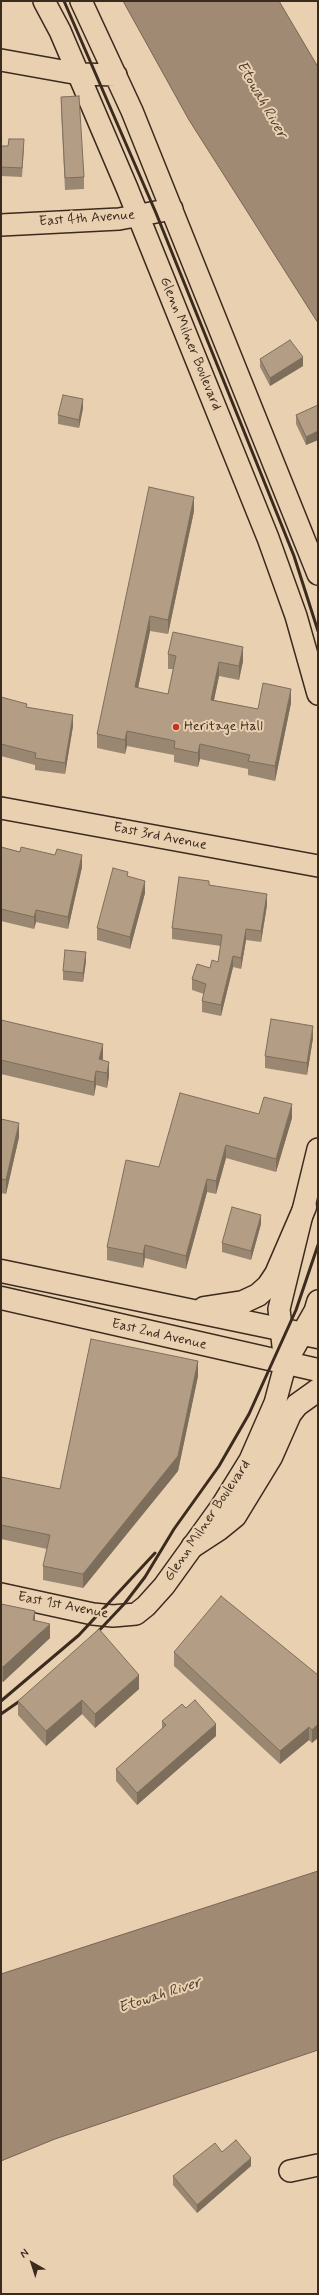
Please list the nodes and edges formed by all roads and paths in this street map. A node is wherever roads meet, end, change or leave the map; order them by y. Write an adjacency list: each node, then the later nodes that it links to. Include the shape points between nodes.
1 (44, 1): 4 (street, Glenn Milner Boulevard)
2 (81, 1): 5 (street)
3 (1, 60): 4 (street)
4 (79, 74): 5 (street); 7 (street, Glenn Milner Boulevard)
5 (116, 75): 6 (street)
6 (172, 209): 7 (street, East 4th Avenue); 9 (street)
7 (138, 216): 8 (street, East 4th Avenue); 10 (street, Glenn Milner Boulevard, via 268,538 296,616)
8 (1, 225)
9 (318, 574)
10 (318, 694)
11 (1, 808): 12 (street, East 3rd Avenue)
12 (318, 866)
13 (318, 1149): 14 (street, Glenn Milner Boulevard)
14 (305, 1207): 18 (main road, via 276,1274 268,1286 243,1302); 19 (street, Glenn Milner Boulevard, via 279,1309)
15 (1, 1271): 18 (main road, East 2nd Avenue)
16 (1, 1298): 20 (main road, East 2nd Avenue)
17 (318, 1301): 19 (street, via 315,1311)
18 (186, 1310): 19 (main road, East 2nd Avenue)
19 (300, 1334): 20 (street, Glenn Milner Boulevard)
20 (286, 1362): 21 (main road, East 2nd Avenue); 23 (street, Glenn Milner Boulevard, via 273,1409 250,1460)
21 (318, 1370)
22 (318, 1390): 23 (main road, via 297,1405 290,1414 271,1456 235,1516 219,1530)
23 (193, 1546): 25 (street, Glenn Milner Boulevard, via 146,1606 136,1614)
24 (1, 1594): 25 (street, East 1st Avenue, via 93,1614)
25 (124, 1617)
26 (318, 2164): 27 (street)
27 (290, 2171)

